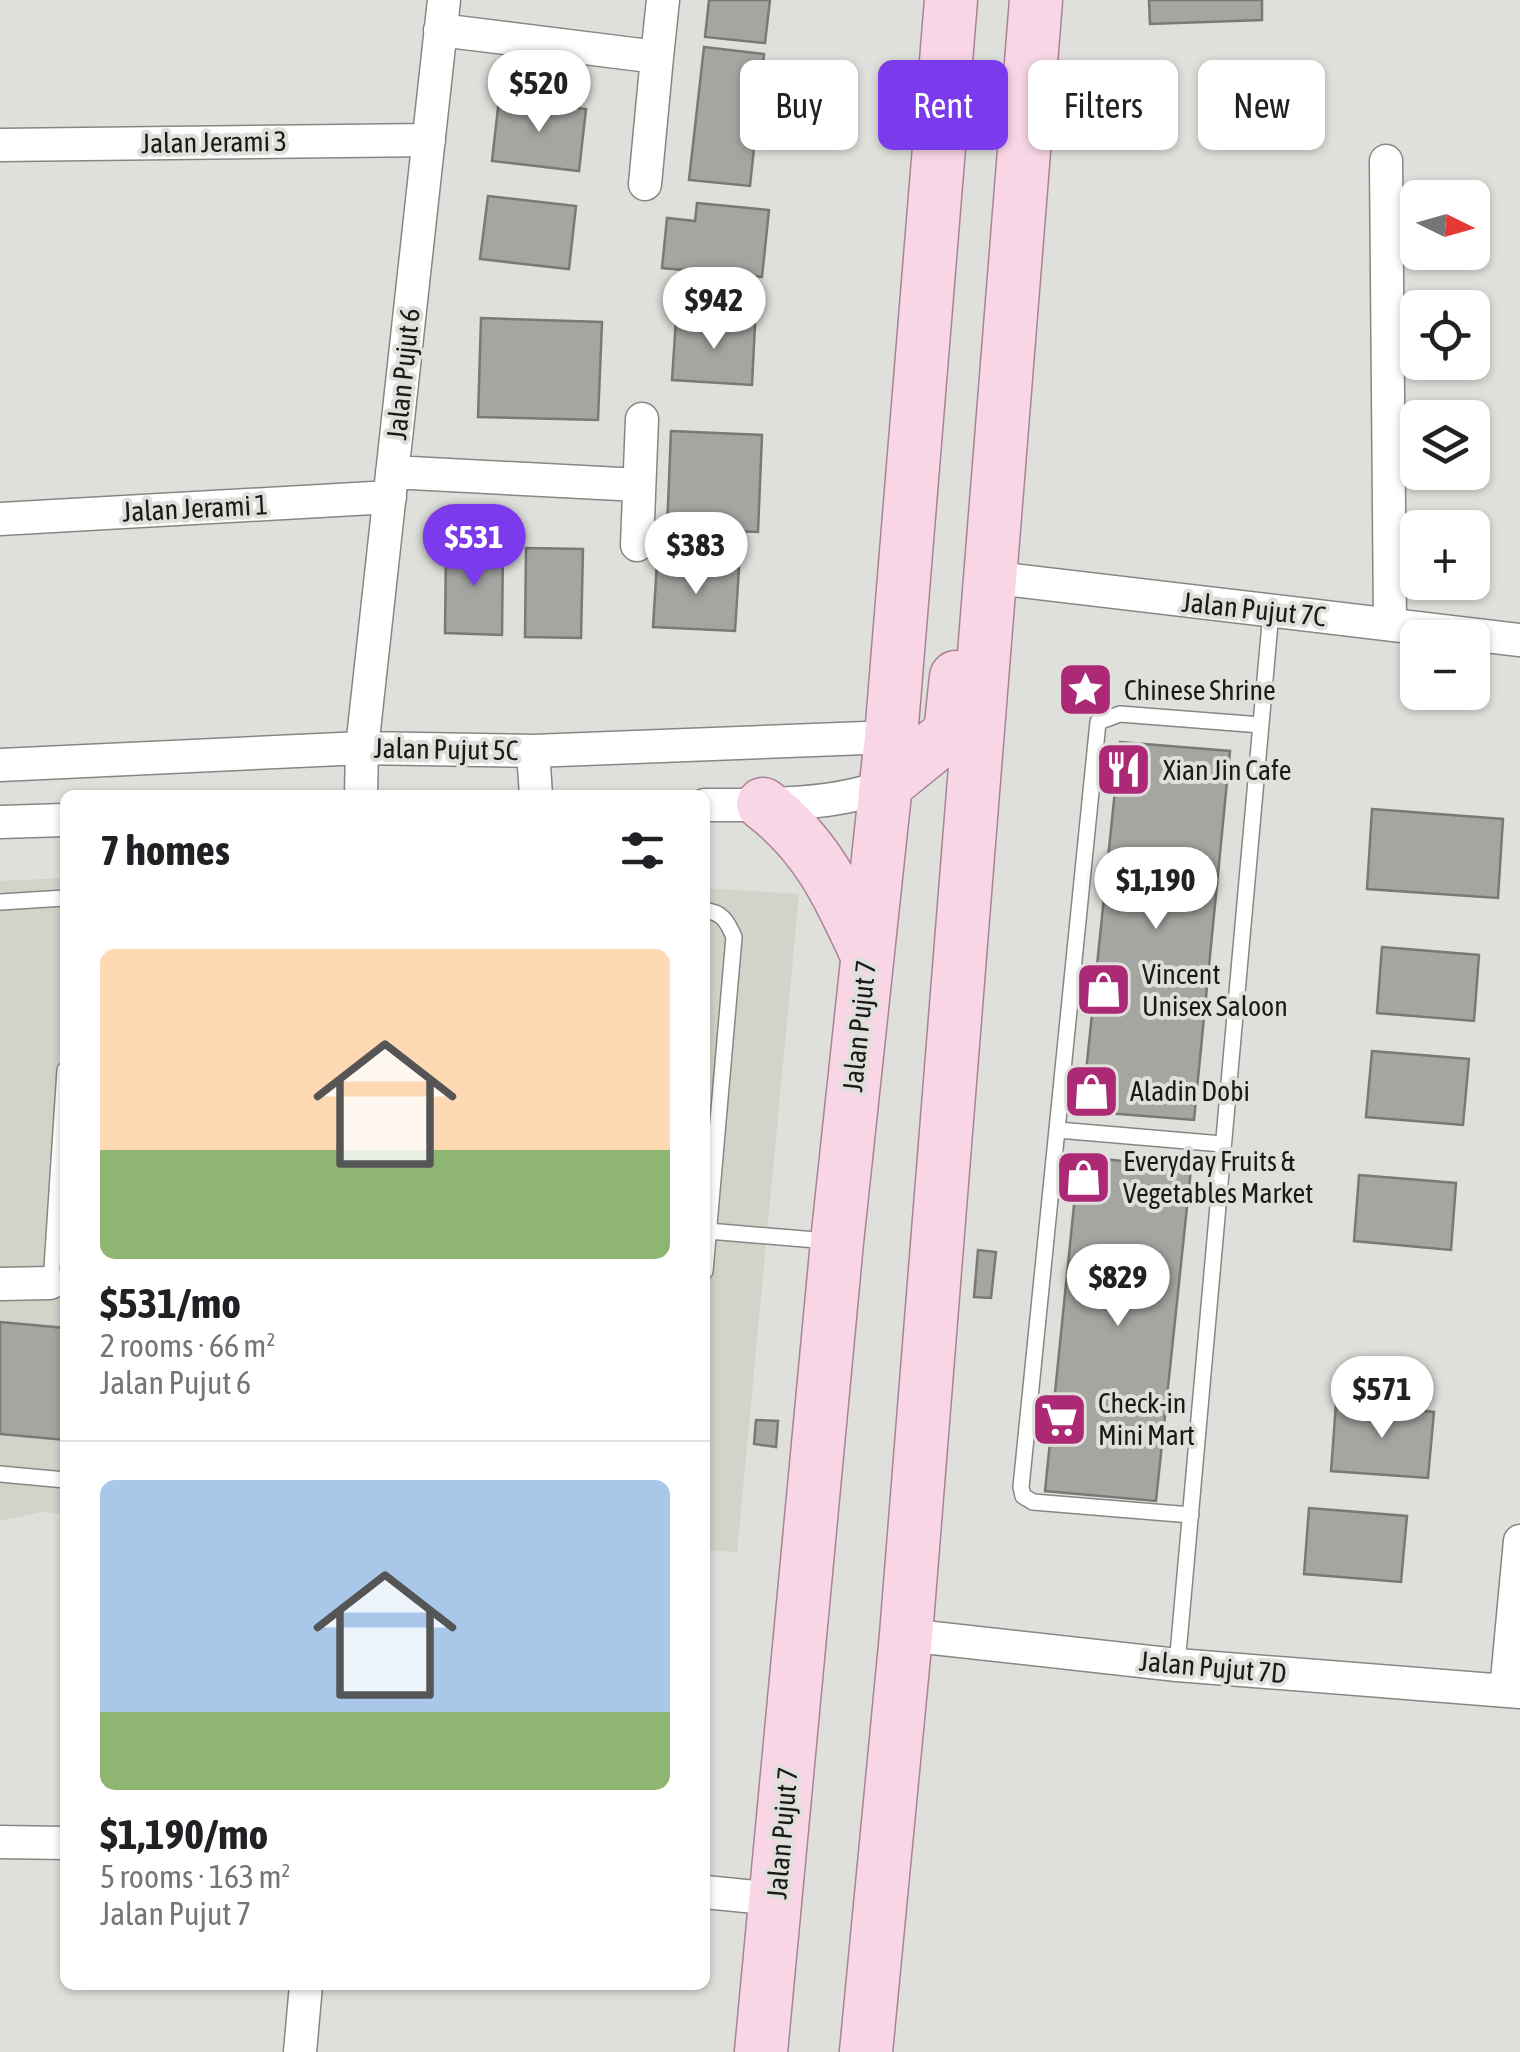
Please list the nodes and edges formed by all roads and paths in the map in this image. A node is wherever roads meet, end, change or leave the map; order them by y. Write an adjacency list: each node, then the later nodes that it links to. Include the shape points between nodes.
1 (663, 0): 5 (street)
2 (950, 0): 23 (main road, Jalan Pujut 7)
3 (1036, 0): 10 (main road)
4 (442, 15): 5 (street); 6 (street, Jalan Pujut 6)
5 (657, 57): 9 (street)
6 (429, 140): 7 (street, Jalan Jerami 3); 12 (street, Jalan Pujut 6)
7 (0, 144)
8 (1386, 161): 18 (street)
9 (645, 184)
10 (1014, 250): 16 (main road); 23 (main road, via 982,362 952,724 945,738)
11 (642, 419): 13 (street)
12 (391, 484): 13 (street, Jalan Jerami 1); 14 (street, Jalan Jerami 1); 21 (street, Jalan Pujut 6)
13 (640, 485): 15 (street)
14 (0, 519)
15 (637, 545)
16 (988, 577): 17 (street, Jalan Pujut 7C); 47 (main road)
17 (1271, 612): 18 (street, Jalan Pujut 7C); 20 (lane)
18 (1390, 624): 19 (street, Jalan Pujut 7C)
19 (1520, 640)
20 (1261, 725): 35 (lane, via 1120,714 1098,722); 36 (lane)
21 (362, 748): 22 (street, Jalan Pujut 5C); 24 (street, Jalan Pujut 5C); 25 (street, Jalan Pujut 6)
22 (534, 750): 23 (street, Jalan Pujut 5C); 26 (street)
23 (889, 761): 27 (street, via 867,793); 34 (main road, Jalan Pujut 7)
24 (0, 765)
25 (360, 790)
26 (536, 790)
27 (763, 804): 28 (street); 34 (main road, via 792,826 831,877)
28 (710, 806)
29 (60, 820): 30 (street)
30 (0, 822)
31 (60, 898): 32 (lane)
32 (0, 902)
33 (710, 911): 38 (lane, via 727,920 734,937)
34 (866, 954): 40 (main road, Jalan Pujut 7)
35 (1058, 1130): 36 (lane); 45 (lane, via 1023,1496)
36 (1222, 1144): 45 (lane)
37 (60, 1204): 42 (lane)
38 (710, 1208)
39 (710, 1231): 40 (lane)
40 (837, 1242): 53 (main road, Jalan Pujut 7)
41 (0, 1284): 42 (street)
42 (57, 1284)
43 (0, 1474): 44 (lane)
44 (60, 1480)
45 (1191, 1515): 48 (lane)
46 (1520, 1541): 49 (street)
47 (906, 1635): 48 (street, Jalan Pujut 7D); 57 (main road)
48 (1177, 1665): 49 (street, Jalan Pujut 7D)
49 (1513, 1692)
50 (0, 1842): 51 (street)
51 (60, 1843)
52 (710, 1892): 53 (street)
53 (776, 1899): 56 (main road, Jalan Pujut 7)
54 (306, 1990): 55 (street)
55 (300, 2052)
56 (761, 2052)
57 (866, 2052)

